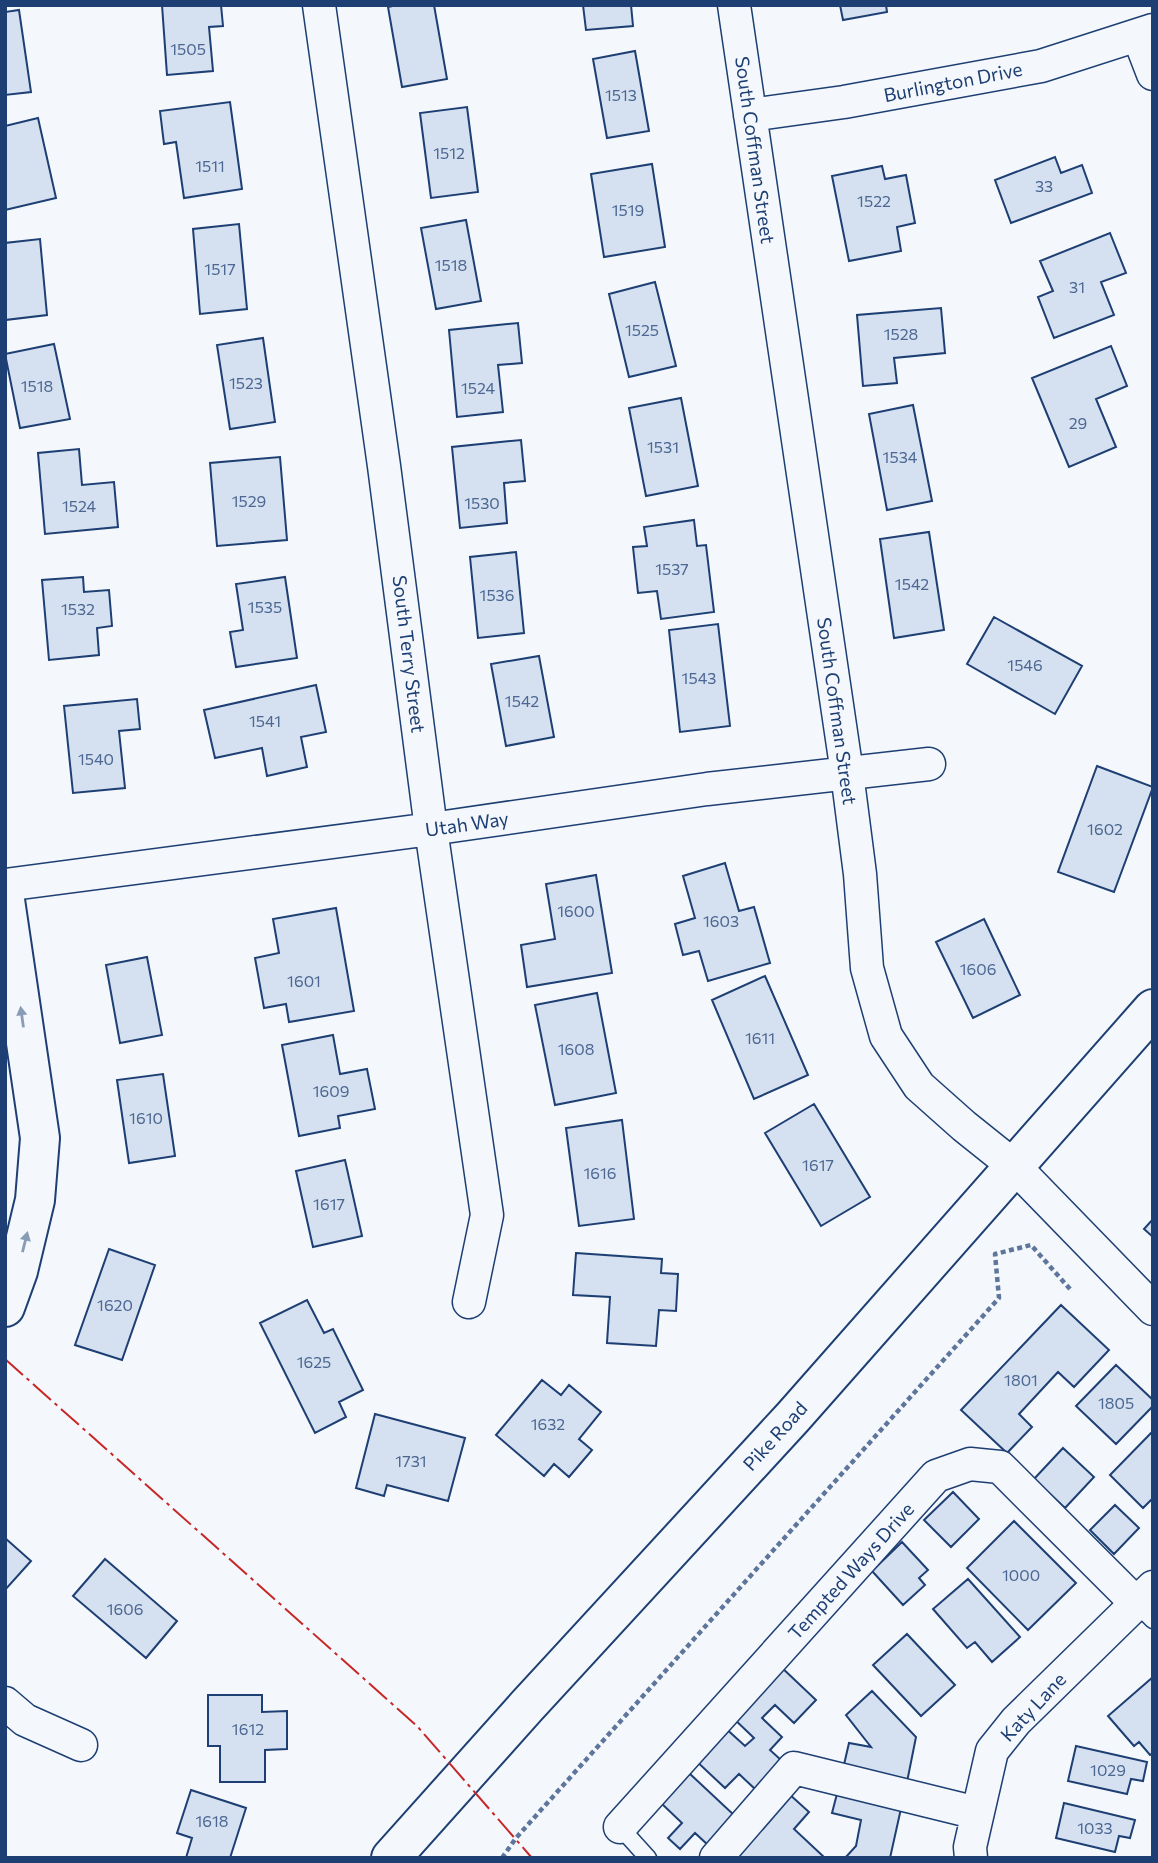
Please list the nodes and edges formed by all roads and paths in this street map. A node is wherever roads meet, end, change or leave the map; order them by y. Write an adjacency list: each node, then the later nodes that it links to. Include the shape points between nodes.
1 (318, 5): 8 (street, South Terry Street)
2 (734, 5): 5 (street, South Coffman Street)
3 (1146, 32): 4 (street); 5 (street, Burlington Drive, via 1041,66)
4 (1153, 74)
5 (750, 115): 7 (street, South Coffman Street)
6 (929, 764): 7 (street, Utah Way)
7 (847, 773): 8 (street, Utah Way); 12 (street, South Coffman Street, via 867,968 886,1036 919,1086)
8 (431, 829): 9 (street, Utah Way); 14 (street, South Terry Street, via 487,1215)
9 (5, 885)
10 (5, 900): 15 (main road, one-way to 10, via 35,1200 40,1138)
11 (1153, 1009): 12 (main road, Pike Road)
12 (1014, 1166): 16 (street, South Coffman Street); 22 (main road, Pike Road, via 793,1417)
13 (1070, 1289): 23 (path, via 1031,1245 995,1254 999,1298)
14 (470, 1302)
15 (5, 1307)
16 (1153, 1309)
17 (1147, 1604): 20 (street, Katy Lane, via 1016,1721 992,1751); 21 (street, Tempted Ways Drive, via 1000,1467 970,1464 936,1476)
18 (5, 1703): 19 (street, via 25,1720)
19 (81, 1745)
20 (977, 1813): 25 (street, via 794,1768); 26 (street, Katy Lane)
21 (620, 1827): 24 (lane, Tempted Ways Drive)
22 (391, 1858)
23 (502, 1858)
24 (648, 1858)
25 (716, 1858)
26 (971, 1858)

